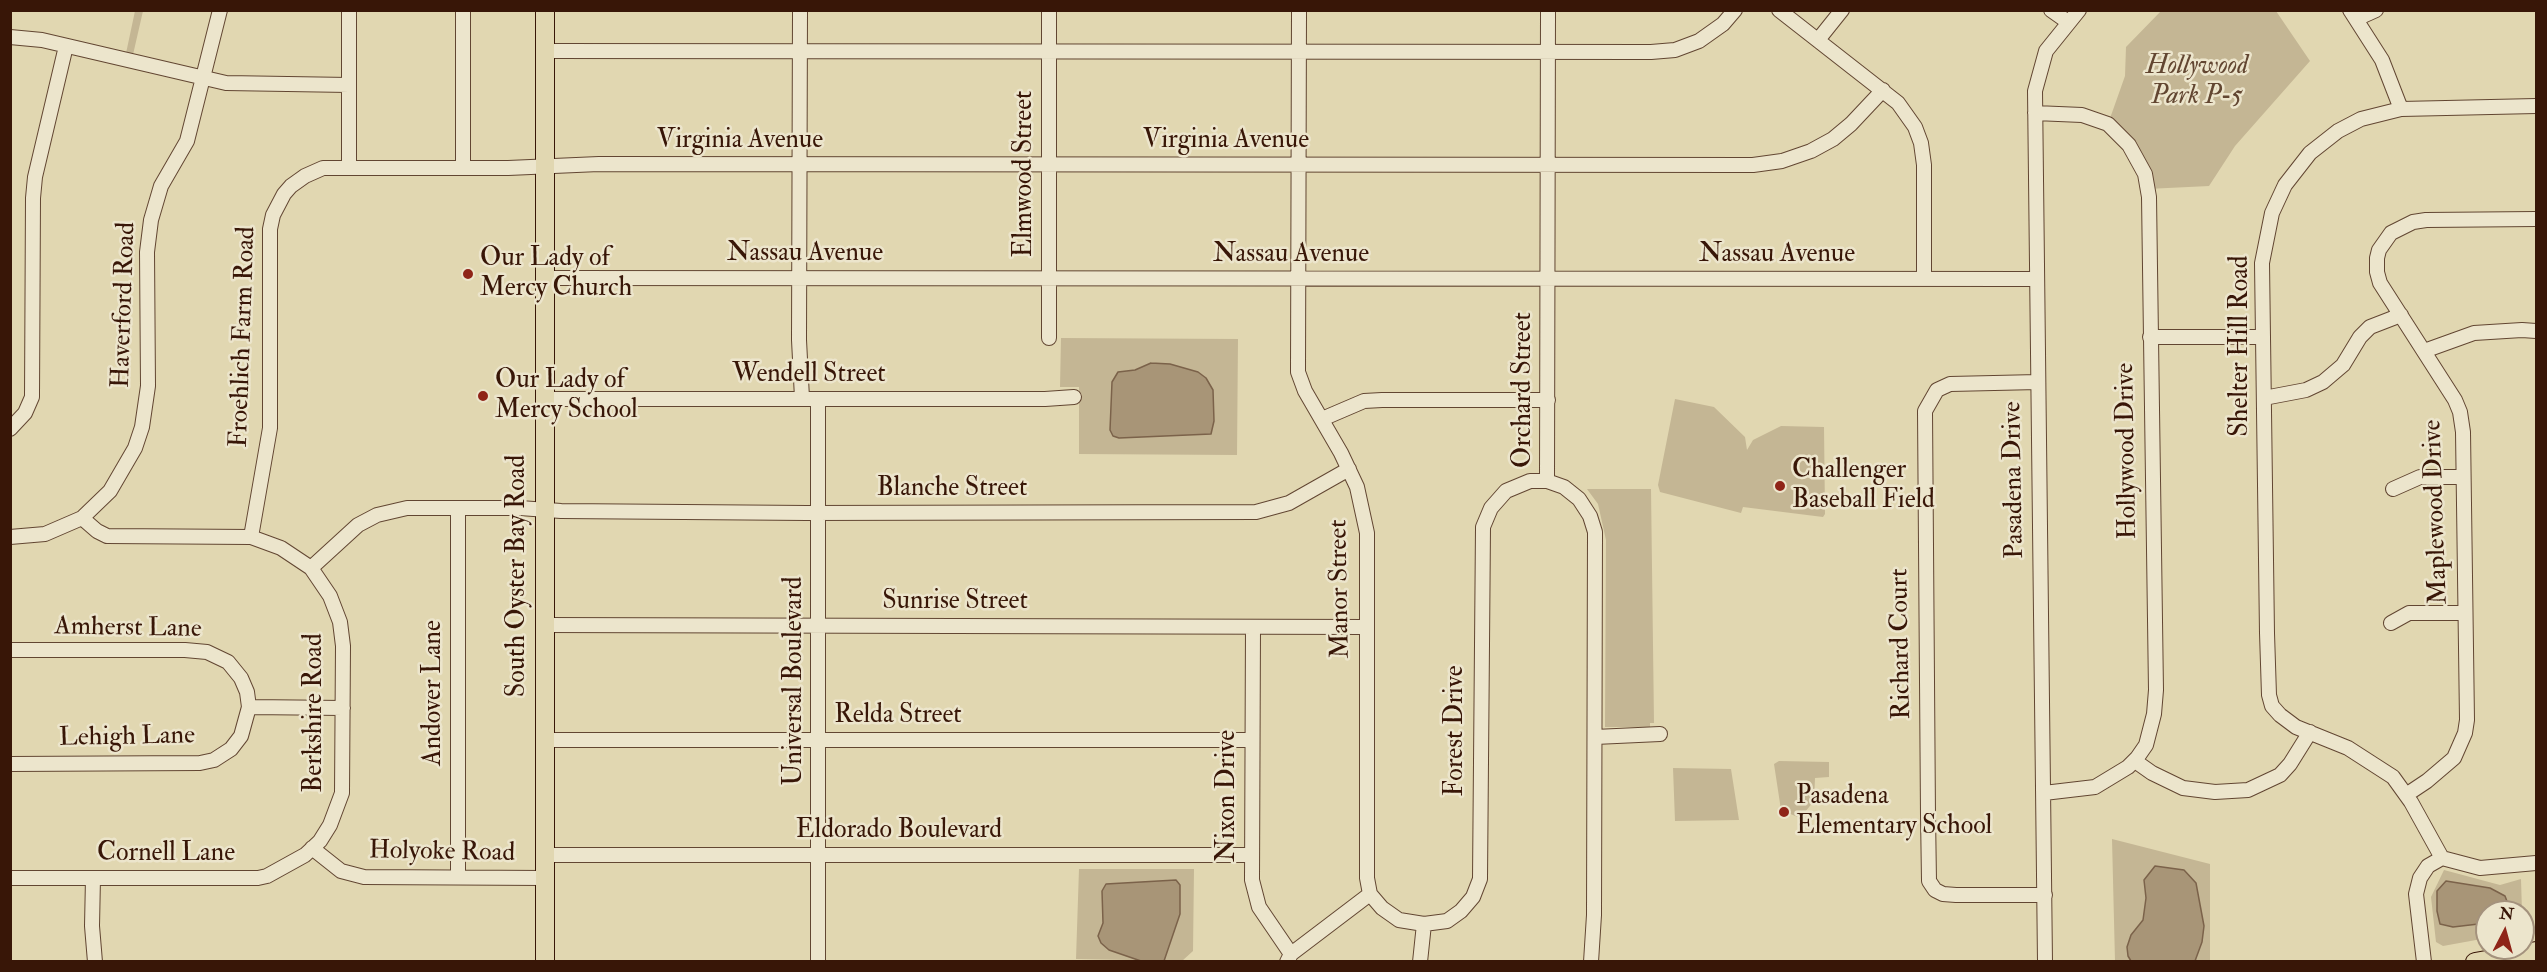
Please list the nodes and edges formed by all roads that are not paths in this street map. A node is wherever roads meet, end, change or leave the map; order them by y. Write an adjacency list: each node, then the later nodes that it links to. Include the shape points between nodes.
1 (220, 10): 25 (street, Haverford Road)
2 (350, 10): 26 (street)
3 (463, 10): 37 (street)
4 (545, 10): 20 (main road, South Oyster Bay Road)
5 (800, 10): 21 (street)
6 (1049, 10): 22 (street, Elmwood Street)
7 (1299, 10): 23 (street, Manor Street)
8 (1548, 10): 24 (street, Orchard Street)
9 (1735, 10): 24 (street, via 1710,35 1675,50)
10 (1779, 10): 18 (street)
11 (1842, 10): 18 (street)
12 (2051, 10): 16 (street)
13 (2079, 10): 16 (street, Pasadena Drive)
14 (2376, 10): 15 (street)
15 (2353, 15): 29 (street, via 2382,60)
16 (2068, 22): 30 (street, Pasadena Drive, via 2043,59 2035,91)
17 (10, 37): 19 (street)
18 (1818, 40): 27 (street)
19 (66, 46): 25 (street); 60 (street, via 35,177 32,397 25,413)
20 (545, 51): 21 (street); 35 (main road, South Oyster Bay Road)
21 (800, 51): 22 (street); 31 (street)
22 (1049, 51): 23 (street); 32 (street, Elmwood Street)
23 (1299, 51): 24 (street); 33 (street, Manor Street)
24 (1548, 52): 34 (street, Orchard Street)
25 (204, 77): 26 (street, via 244,85); 68 (street, Haverford Road, via 187,141 161,186 151,220 147,252 148,386 142,427 129,462 110,491)
26 (349, 85): 36 (street)
27 (1883, 90): 34 (street, Virginia Avenue, via 1833,139 1782,161 1753,165); 44 (street, via 1906,112 1921,143)
28 (2536, 106): 29 (street, Shelter Hill Road)
29 (2401, 108): 49 (street, Shelter Hill Road, via 2361,119 2338,131 2310,153 2285,185 2272,213 2264,247)
30 (2035, 113): 45 (street, Pasadena Drive); 48 (street, Hollywood Drive, via 2082,115 2108,124 2137,157 2149,196)
31 (799, 165): 32 (street, Virginia Avenue); 35 (street, Virginia Avenue); 40 (street)
32 (1049, 165): 33 (street, Virginia Avenue); 41 (street, Elmwood Street)
33 (1299, 165): 34 (street, Virginia Avenue); 42 (street, Manor Street)
34 (1548, 165): 43 (street, Orchard Street)
35 (544, 166): 37 (street, Froehlich Farm Road); 39 (main road, South Oyster Bay Road)
36 (349, 167): 37 (street, Froehlich Farm Road); 70 (street, Froehlich Farm Road, via 323,168 305,176 284,194 273,215 270,428)
37 (463, 167)
38 (2536, 219): 46 (street, Maplewood Drive, via 2426,220 2403,225 2391,233 2379,250 2377,272)
39 (545, 278): 40 (street, Nassau Avenue); 56 (main road, South Oyster Bay Road)
40 (799, 278): 41 (street, Nassau Avenue); 54 (street)
41 (1049, 278): 42 (street, Nassau Avenue); 50 (street, Elmwood Street)
42 (1298, 279): 43 (street, Nassau Avenue); 59 (street, Manor Street, via 1299,372)
43 (1548, 279): 44 (street, Nassau Avenue); 58 (street, Orchard Street)
44 (1924, 279): 45 (street, Nassau Avenue)
45 (2037, 279): 52 (street, Pasadena Drive)
46 (2401, 315): 51 (street, Maplewood Drive); 55 (street, via 2370,327 2343,365 2323,382 2306,390)
47 (2536, 332): 51 (street, via 2474,333)
48 (2150, 337): 49 (street); 87 (street, Hollywood Drive, via 2156,690 2150,733)
49 (2263, 337): 55 (street, Shelter Hill Road)
50 (1049, 338)
51 (2424, 351): 62 (street, Maplewood Drive, via 2460,412)
52 (2038, 382): 89 (street, Pasadena Drive); 102 (street, Richard Court, via 1950,384 1937,390 1924,411 1928,815 1929,881 1935,890 1956,896)
53 (1074, 397): 57 (street, Wendell Street)
54 (802, 398): 56 (street, Wendell Street); 57 (street, Wendell Street)
55 (2264, 398): 81 (street, Shelter Hill Road, via 2269,695 2280,715)
56 (544, 399): 66 (main road, South Oyster Bay Road)
57 (818, 400): 67 (street, Universal Boulevard)
58 (1548, 400): 59 (street, via 1364,401); 63 (street, Orchard Street)
59 (1322, 419): 61 (street, Manor Street)
60 (10, 429)
61 (1349, 468): 67 (street, Blanche Street, via 1289,502 1256,512); 77 (street, Manor Street, via 1360,496 1367,533)
62 (2463, 477): 64 (street, via 2420,477); 72 (street, Maplewood Drive)
63 (1547, 481): 83 (street, Orchard Street, via 1564,487 1579,499 1595,532); 103 (street, Forest Drive, via 1530,481 1506,491 1491,508 1483,527 1480,879 1473,897 1461,911 1447,921)
64 (2392, 489)
65 (458, 508): 66 (street, Blanche Street); 71 (street, Blanche Street, via 407,508 377,515 345,535); 97 (street, Andover Lane)
66 (544, 510): 67 (street, Blanche Street); 74 (main road, South Oyster Bay Road)
67 (819, 513): 75 (street, Universal Boulevard)
68 (82, 518): 69 (street, Haverford Road, via 45,534); 70 (street, Berkshire Road, via 107,536)
69 (10, 537)
70 (250, 537): 71 (street, Berkshire Road, via 281,548)
71 (311, 568): 80 (street, Berkshire Road, via 330,596 340,622)
72 (2465, 613): 73 (street, via 2409,613); 90 (street, Maplewood Drive, via 2465,733 2454,758)
73 (2391, 623)
74 (543, 625): 75 (street, Sunrise Street); 84 (main road, South Oyster Bay Road)
75 (819, 626): 76 (street, Sunrise Street); 85 (street, Universal Boulevard)
76 (1253, 627): 77 (street, Sunrise Street); 86 (street, Nixon Drive)
77 (1367, 627): 101 (street, Manor Street)
78 (10, 650): 79 (street, Amherst Lane, via 207,652 228,662 241,678 248,692)
79 (249, 707): 80 (street); 88 (street, Lehigh Lane, via 241,736 231,749 214,760)
80 (343, 708): 91 (street, Berkshire Road, via 342,793 330,825)
81 (2310, 732): 87 (street, via 2280,775 2248,790 2215,792 2183,788); 90 (street, Shelter Hill Road, via 2367,758 2393,777)
82 (1660, 734): 83 (street)
83 (1595, 737): 111 (street, Orchard Street)
84 (543, 740): 85 (street, Relda Street); 92 (main road, South Oyster Bay Road)
85 (819, 740): 86 (street, Relda Street); 93 (street, Universal Boulevard)
86 (1252, 740): 94 (street, Nixon Drive)
87 (2135, 760): 89 (street, Hollywood Drive, via 2095,787)
88 (10, 764)
89 (2043, 793): 102 (street, Pasadena Drive)
90 (2406, 795): 95 (street, Shelter Hill Road)
91 (312, 848): 97 (street, Holyoke Road, via 353,876); 99 (street, Cornell Lane, via 277,872 258,878)
92 (545, 855): 93 (street, Eldorado Boulevard); 100 (main road, South Oyster Bay Road)
93 (819, 855): 94 (street, Eldorado Boulevard); 109 (street, Universal Boulevard)
94 (1252, 855): 105 (street, Nixon Drive, via 1252,880 1259,907)
95 (2442, 858): 96 (street, via 2480,868); 113 (street, via 2428,866 2416,894)
96 (2536, 863)
97 (458, 877): 100 (street, Holyoke Road)
98 (10, 878): 99 (street, Cornell Lane)
99 (93, 878): 107 (street)
100 (544, 878): 108 (main road, South Oyster Bay Road)
101 (1370, 894): 103 (street, Forest Drive, via 1399,920); 105 (street)
102 (2044, 895): 112 (street, Pasadena Drive)
103 (1424, 924): 110 (street)
104 (2536, 951): 106 (main road)
105 (1289, 958)
106 (2480, 961): 114 (main road)
107 (95, 962)
108 (545, 962)
109 (818, 962)
110 (1419, 962)
111 (1590, 962)
112 (2045, 962)
113 (2424, 962)
114 (2475, 962)

